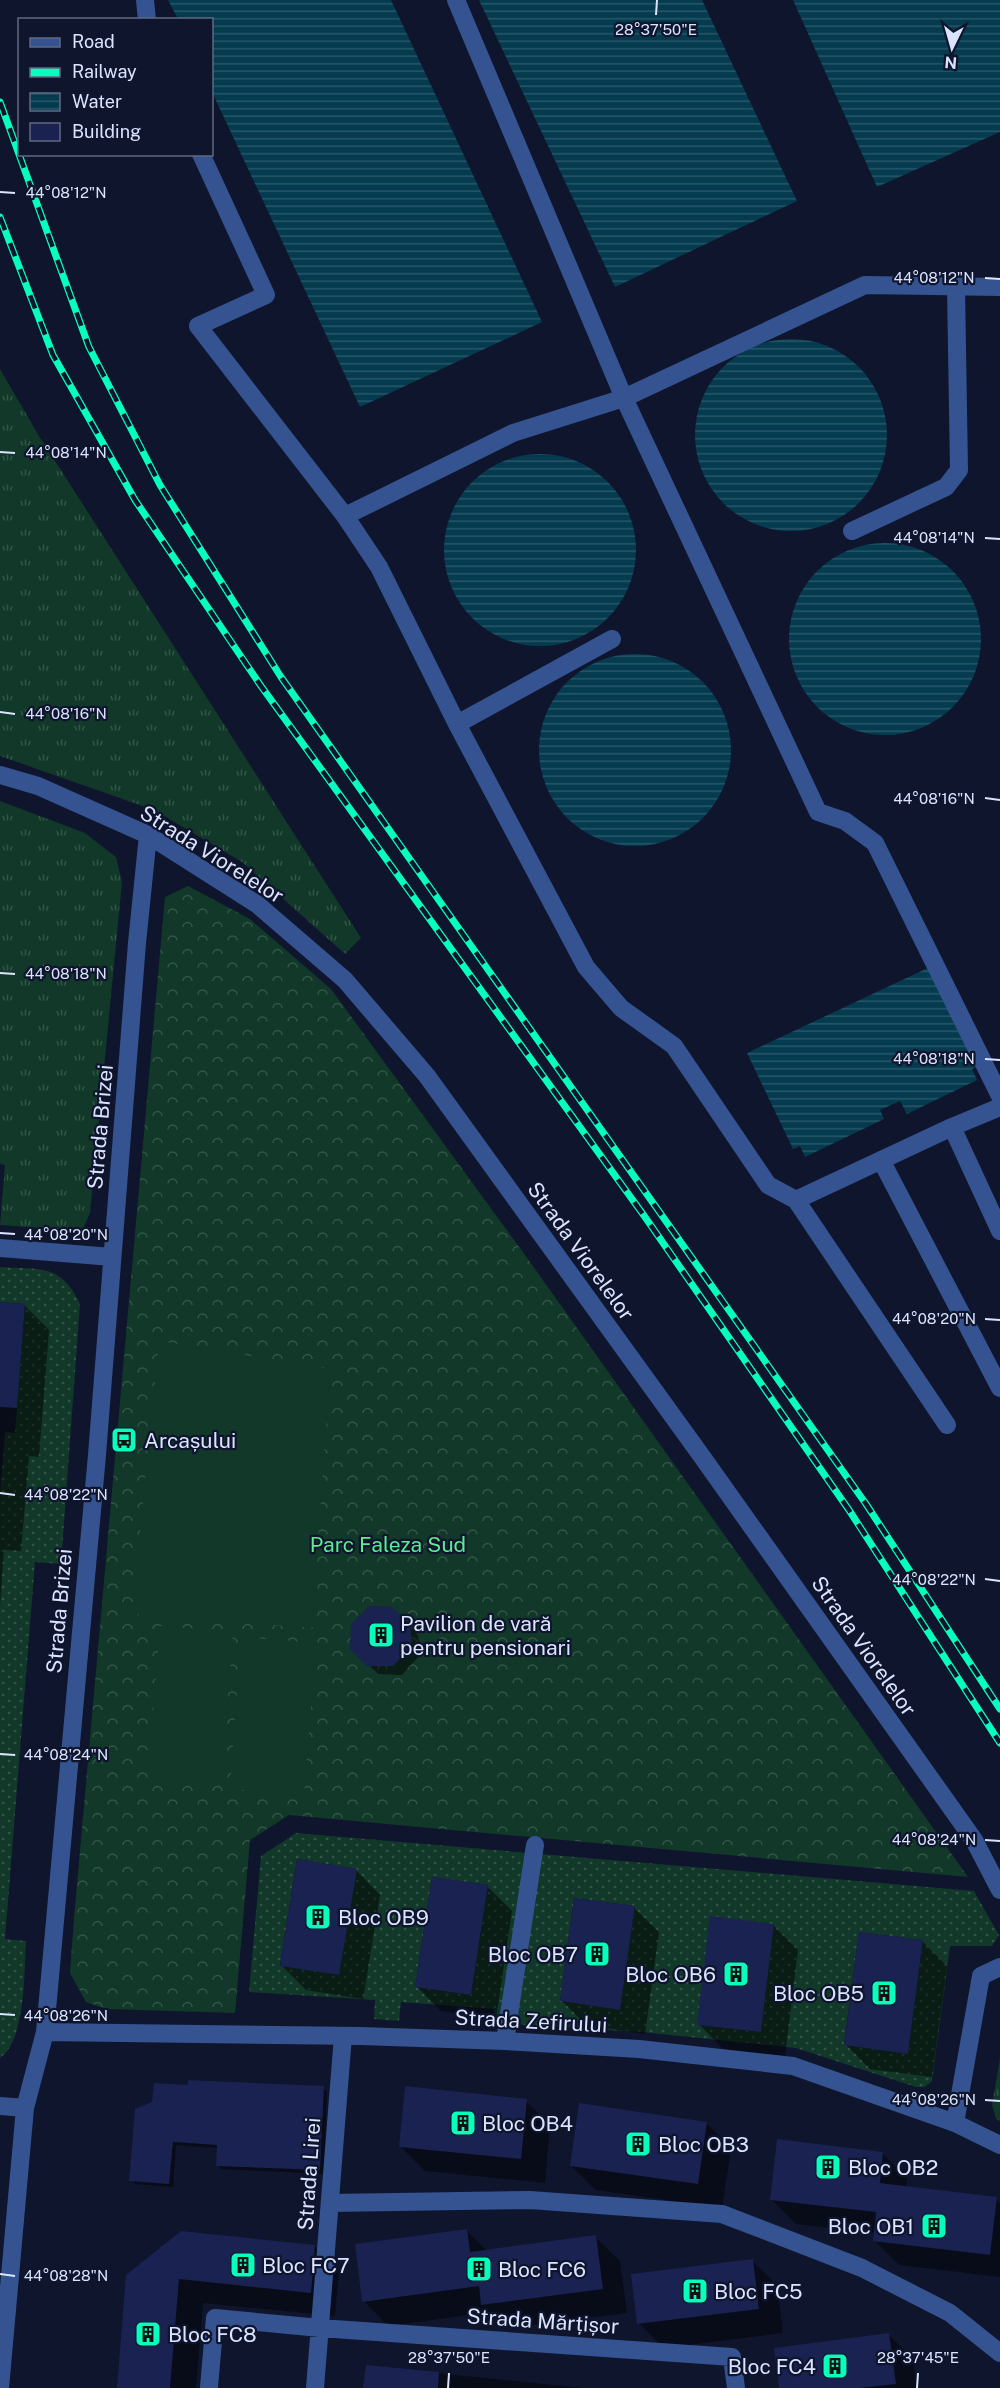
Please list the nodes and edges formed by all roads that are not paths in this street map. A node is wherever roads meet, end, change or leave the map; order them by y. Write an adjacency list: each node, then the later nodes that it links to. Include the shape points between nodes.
1 (145, 0): 3 (street)
2 (456, 0): 7 (street)
3 (147, 18)
4 (202, 156): 8 (street, via 266,295 198,326)
5 (956, 287): 6 (street); 7 (street, via 865,285); 9 (street, via 959,470 946,487)
6 (1000, 288)
7 (624, 398): 8 (street, via 513,433); 14 (street, via 818,812 845,821 875,843)
8 (345, 516): 11 (street, via 379,567)
9 (852, 531)
10 (612, 639): 11 (street)
11 (457, 724): 18 (street, via 586,967 621,1008 674,1046 768,1185)
12 (0, 775): 13 (street, Strada Viorelelor, via 38,786)
13 (148, 836): 21 (street, Strada Brizei); 25 (street, Strada Viorelelor, via 276,920 345,980 427,1076 974,1840)
14 (1000, 1096)
15 (1000, 1107): 16 (street)
16 (952, 1126): 17 (street); 19 (street)
17 (881, 1160): 18 (street); 22 (street)
18 (796, 1200): 23 (street)
19 (1000, 1231)
20 (0, 1248): 21 (street)
21 (112, 1257): 27 (street, Strada Brizei)
22 (1000, 1388)
23 (946, 1425)
24 (535, 1845): 29 (street)
25 (1000, 1890)
26 (1000, 1966): 32 (street, via 981,1976)
27 (45, 2032): 28 (street, Strada Zefirului); 31 (street, Strada Brizei)
28 (343, 2036): 29 (street, Strada Zefirului); 34 (street, Strada Lirei)
29 (505, 2042): 32 (street, Strada Zefirului, via 639,2049 793,2066)
30 (0, 2106): 31 (street)
31 (25, 2108): 38 (street, Strada Brizei)
32 (955, 2123): 33 (street, Strada Zefirului)
33 (1000, 2145)
34 (330, 2203): 35 (street, Strada Lirei); 36 (street, via 530,2200 722,2214 862,2268 950,2313)
35 (320, 2328): 37 (street, via 215,2318); 39 (street, Strada Lirei); 40 (street, Strada Mărțișor, via 732,2357)
36 (1000, 2353)
37 (209, 2387)
38 (0, 2388)
39 (315, 2388)
40 (736, 2388)

